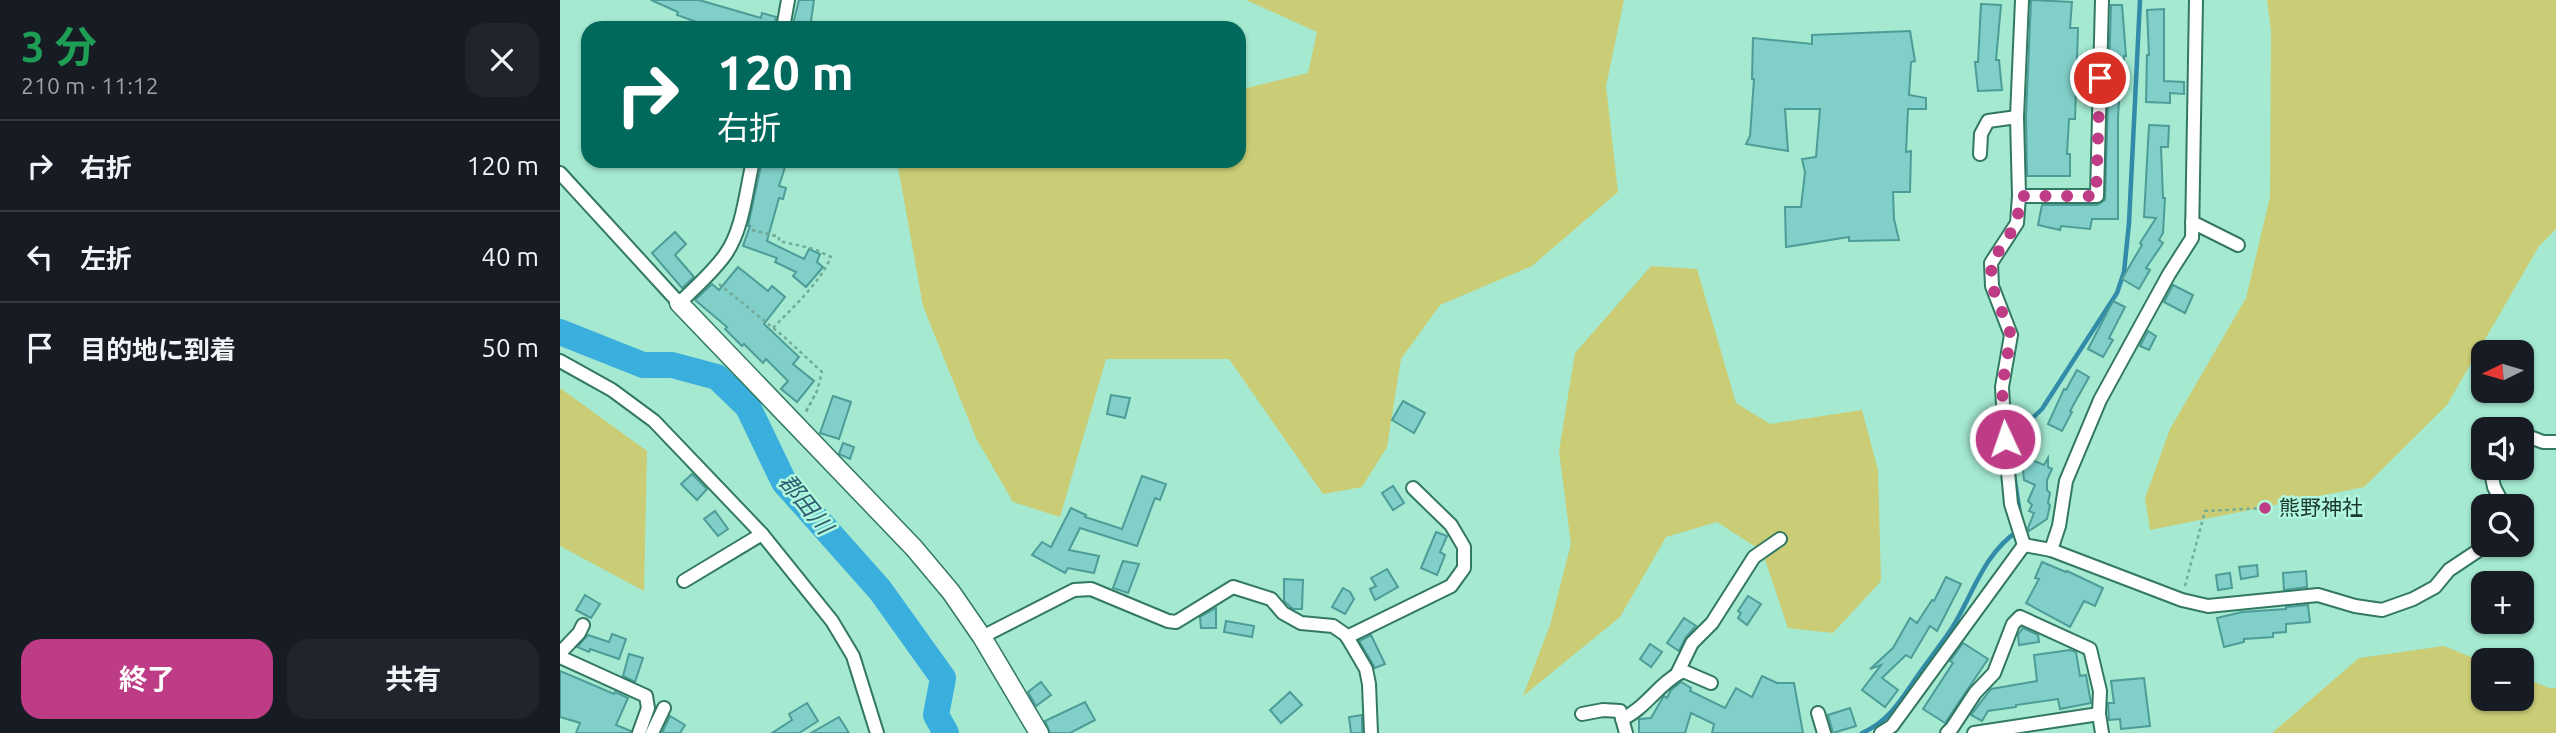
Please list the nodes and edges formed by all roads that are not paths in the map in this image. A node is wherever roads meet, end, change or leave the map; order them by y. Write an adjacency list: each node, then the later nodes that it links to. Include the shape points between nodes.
1 (788, 0): 5 (street)
2 (2022, 0): 6 (street)
3 (2102, 0): 10 (street, via 2096,196)
4 (2196, 0): 11 (street)
5 (784, 21)
6 (2017, 117): 7 (street, via 1988,121 1981,134); 10 (street)
7 (1980, 155)
8 (751, 168): 13 (street, via 727,253)
9 (560, 173): 13 (street)
10 (2020, 196): 20 (street, via 2017,223 1991,263 1992,286 2011,335 2002,387 2005,439 2011,504)
11 (2192, 222): 12 (street); 21 (street, via 2192,238 2100,400 2066,481)
12 (2238, 245)
13 (679, 303): 25 (street, via 914,548)
14 (560, 361): 18 (street, via 612,390 654,421)
15 (2534, 439): 16 (street)
16 (2556, 442)
17 (1413, 488): 26 (street, via 1451,525 1464,547 1464,568 1451,586)
18 (762, 534): 23 (street); 37 (street, via 832,621 853,656)
19 (1780, 539): 28 (street, via 1754,557 1712,623 1692,643)
20 (2024, 545): 21 (street); 42 (street, via 1892,726)
21 (2051, 550): 22 (street, via 2208,606 2318,595 2382,610 2435,587 2449,570)
22 (2471, 555)
23 (684, 581)
24 (583, 625): 27 (street)
25 (982, 636): 26 (street, via 1074,590 1091,589 1177,622 1233,587 1271,599 1301,623 1333,626); 38 (street)
26 (1347, 637): 39 (street, via 1367,676)
27 (560, 655): 35 (street, via 646,696 648,708)
28 (1676, 674): 29 (street, via 1683,671); 34 (street)
29 (1711, 683)
30 (664, 708): 36 (street)
31 (1818, 713): 41 (street)
32 (1581, 714): 34 (street, via 1620,711)
33 (2099, 714): 43 (street, via 2100,691 2090,649 2020,617 1994,673); 44 (street); 45 (street)
34 (1622, 719): 40 (street)
35 (639, 733)
36 (652, 733)
37 (877, 733)
38 (1039, 733)
39 (1371, 733)
40 (1626, 733)
41 (1824, 733)
42 (1881, 733)
43 (1947, 733)
44 (1974, 733)
45 (2102, 733)

